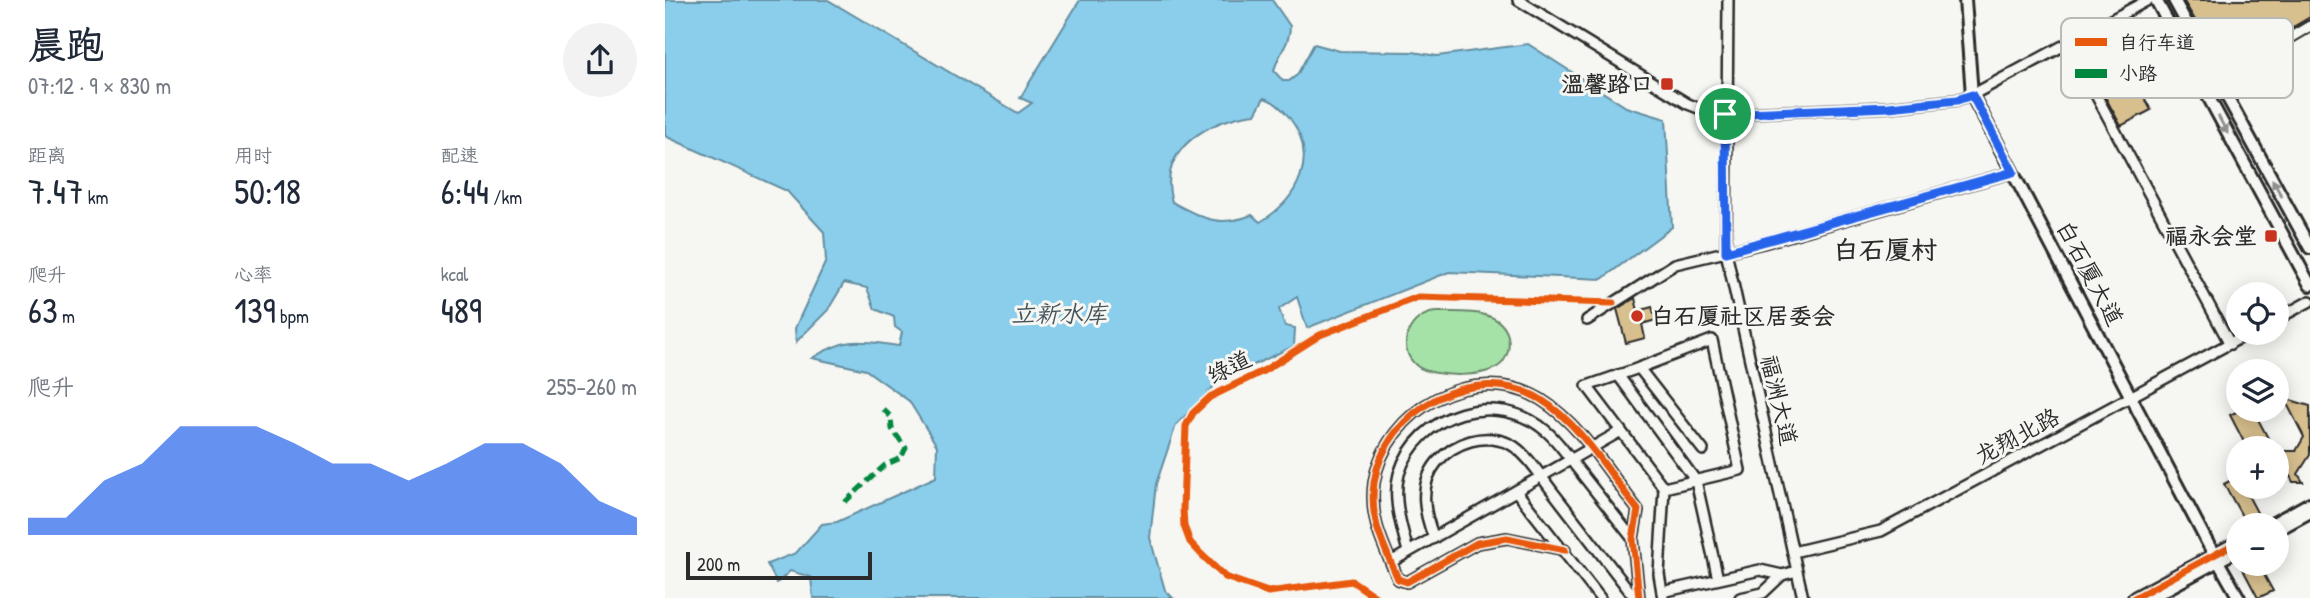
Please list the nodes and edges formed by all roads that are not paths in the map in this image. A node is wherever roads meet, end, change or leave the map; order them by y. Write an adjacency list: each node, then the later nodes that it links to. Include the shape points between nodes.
1 (1518, 0): 17 (street, via 1688,104)
2 (1728, 0): 17 (street, 福洲大道)
3 (1965, 0): 13 (main road, 白石厦大道)
4 (2148, 0): 7 (street)
5 (2156, 0): 8 (main road, one-way to 8)
6 (2175, 0): 9 (main road)
7 (2115, 18)
8 (2166, 18)
9 (2185, 18)
10 (2310, 26): 11 (street)
11 (2293, 36)
12 (2061, 47): 13 (street)
13 (1972, 95): 17 (street, via 1889,107); 18 (main road, 白石厦大道)
14 (2098, 98): 25 (street)
15 (2209, 98): 21 (main road, one-way to 21)
16 (2228, 98): 19 (main road, one-way to 16)
17 (1725, 114): 20 (street, 福洲大道)
18 (2013, 172): 20 (street); 29 (main road, 白石厦大道)
19 (2310, 248)
20 (1726, 252): 24 (street, via 1675,264); 47 (street, 福洲大道)
21 (2310, 285)
22 (2310, 301): 23 (street)
23 (2289, 312)
24 (1587, 320)
25 (2226, 337)
26 (2228, 345): 29 (street, 龙翔北路)
27 (1639, 368): 28 (street); 32 (street); 35 (street, via 1712,340 1740,470)
28 (1618, 375): 30 (street, via 1587,386); 35 (street)
29 (2132, 396): 47 (street, 龙翔北路, via 1881,531); 49 (main road, 白石厦大道)
30 (1621, 431): 31 (street); 36 (street)
31 (1590, 448): 33 (street); 43 (street, via 1638,510); 50 (street, via 1563,415 1508,385 1474,384 1420,407 1397,430 1374,483 1379,540)
32 (1703, 450)
33 (1571, 460): 34 (street); 43 (street); 46 (street, via 1547,431 1521,415 1493,408 1459,413 1433,426 1414,444 1399,475 1397,507)
34 (1541, 477): 37 (street); 42 (street, via 1508,443 1469,440 1451,449 1435,464 1425,488 1424,513); 57 (street)
35 (1696, 481): 36 (street); 53 (street)
36 (1664, 488): 55 (street)
37 (1516, 491): 42 (street); 44 (street)
38 (2310, 503): 40 (main road)
39 (2310, 512): 41 (main road)
40 (2289, 515)
41 (2289, 523)
42 (1434, 538): 46 (street)
43 (1633, 540): 57 (street)
44 (1565, 551): 50 (street, via 1507,538 1477,543 1407,582 1398,579); 56 (street)
45 (2226, 551): 49 (main road)
46 (1408, 552): 50 (street)
47 (1793, 552): 51 (street, 福洲大道)
48 (2226, 555): 49 (main road)
49 (2217, 558): 61 (main road); 62 (main road); 63 (main road, 白石厦大道)
50 (1391, 562)
51 (1797, 571): 52 (street); 60 (street, 福洲大道)
52 (1782, 575): 53 (street, via 1760,570); 54 (street)
53 (1718, 579): 55 (street)
54 (1771, 587): 58 (street); 59 (street)
55 (1663, 595)
56 (1600, 598)
57 (1637, 598)
58 (1740, 598)
59 (1773, 598)
60 (1803, 598)
61 (2134, 598)
62 (2150, 598)
63 (2239, 598)

